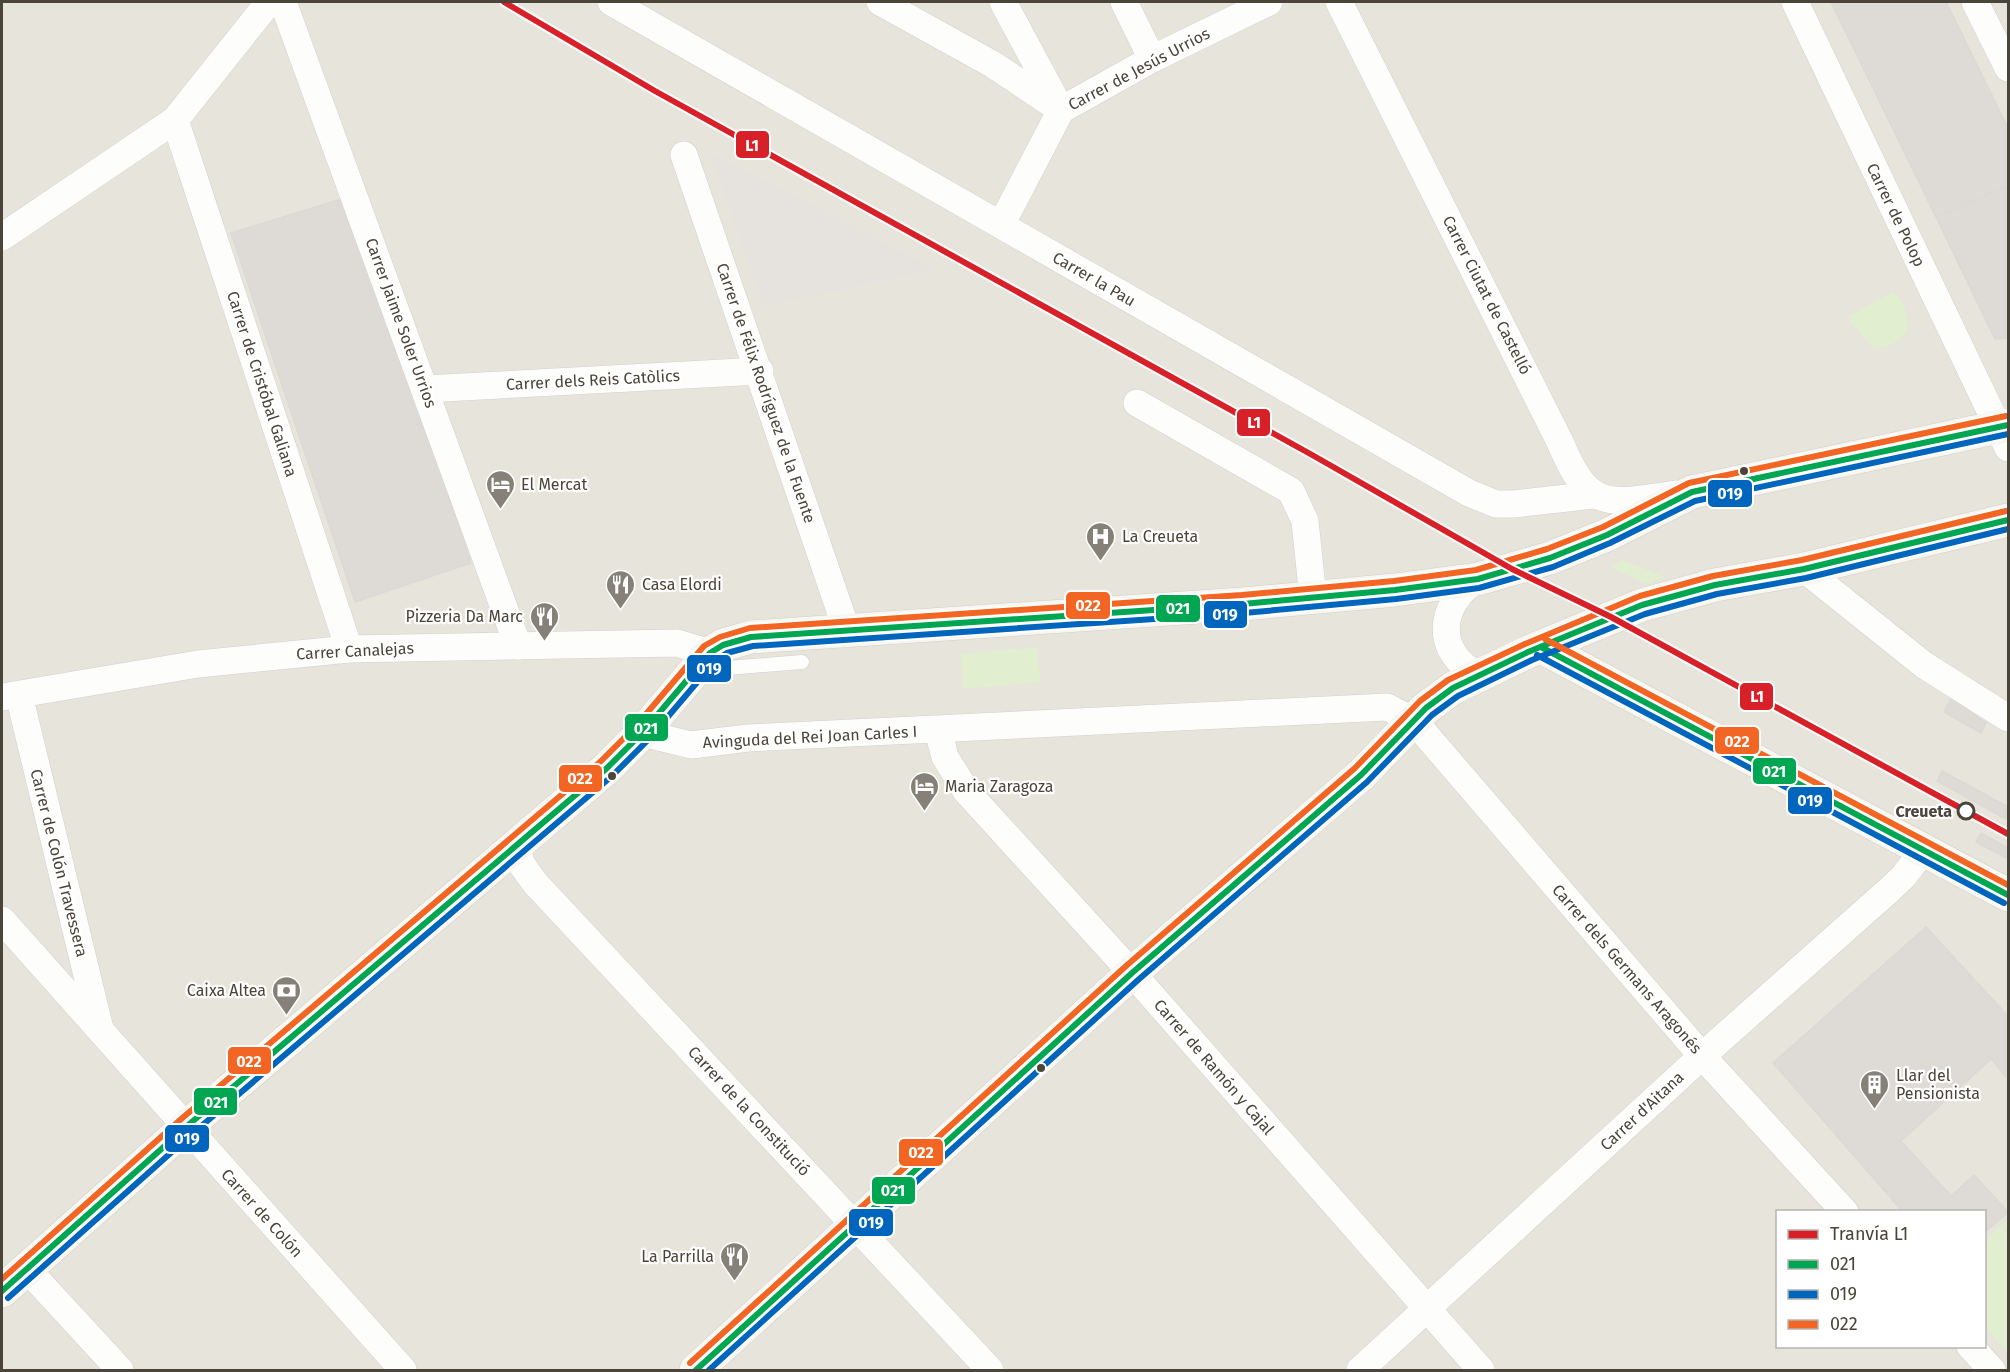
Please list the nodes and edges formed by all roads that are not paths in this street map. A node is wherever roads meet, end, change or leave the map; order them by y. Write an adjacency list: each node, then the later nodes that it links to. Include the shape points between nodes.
1 (269, 2): 14 (street)
2 (283, 2): 19 (street, Carrer Jaime Soler Urrios)
3 (611, 2): 16 (street, Carrer la Pau)
4 (880, 2): 13 (street, via 992,64)
5 (1003, 2): 13 (street)
6 (1124, 2): 11 (street)
7 (1269, 2): 11 (street, Carrer de Jesús Urrios)
8 (1339, 2): 23 (street, Carrer Ciutat de Castelló, via 1573,473)
9 (1795, 2): 21 (street, Carrer de Polop)
10 (1975, 2): 12 (street)
11 (1152, 59): 13 (street, Carrer de Jesús Urrios)
12 (2008, 68)
13 (1061, 110): 16 (street, Carrer de Jesús Urrios)
14 (176, 120): 17 (street); 31 (street, Carrer de Cristóbal Galiana)
15 (684, 155): 18 (street, Carrer de Félix Rodríguez de la Fuente)
16 (1000, 225): 23 (street, Carrer la Pau, via 1469,493 1496,504)
17 (2, 237)
18 (760, 371): 19 (street, Carrer dels Reis Catòlics); 28 (street, Carrer de Félix Rodríguez de la Fuente)
19 (425, 389): 29 (street, Carrer Jaime Soler Urrios)
20 (1137, 403): 27 (street, via 1290,491 1305,521)
21 (2005, 433): 22 (main road)
22 (1692, 492): 23 (street, via 1631,501); 26 (main road, via 1550,558)
23 (1593, 495)
24 (2008, 520): 25 (main road)
25 (1804, 569): 30 (main road, via 1715,585 1642,604); 36 (street, via 1924,665)
26 (1478, 579): 27 (main road); 34 (street, via 1456,596 1447,616 1446,632 1449,647 1461,664)
27 (1313, 598): 28 (main road)
28 (847, 631): 33 (main road, via 736,640)
29 (518, 646): 31 (street, Carrer Canalejas); 33 (street, Carrer Canalejas, via 677,643)
30 (1542, 647): 34 (main road); 41 (main road)
31 (349, 649): 35 (street, Carrer Canalejas, via 198,664)
32 (802, 662): 33 (lane, via 716,668)
33 (700, 663): 39 (main road)
34 (1479, 675): 37 (main road, via 1440,697)
35 (10, 696): 45 (street, Carrer de Colón Travessera)
36 (2008, 718)
37 (1414, 722): 38 (street, Avinguda del Rei Joan Carles I, via 1387,707 1368,706); 44 (main road, via 1361,775); 46 (street, Carrer dels Germans Aragonés)
38 (938, 730): 39 (street, Avinguda del Rei Joan Carles I, via 748,738 691,745); 44 (street, Carrer de Ramón y Cajal, via 945,757 966,791)
39 (642, 733): 40 (main road)
40 (516, 847): 47 (main road); 49 (street, Carrer de la Constitució, via 522,865 535,883)
41 (1923, 850): 42 (main road); 46 (street, Carrer d'Aitana, via 1895,884)
42 (2008, 896)
43 (2, 920): 45 (street, Carrer de Colón)
44 (1132, 973): 49 (main road); 52 (street, Carrer de Ramón y Cajal)
45 (100, 1032): 47 (street, Carrer de Colón)
46 (1702, 1056): 48 (street, Carrer dels Germans Aragonés); 52 (street, Carrer d'Aitana)
47 (186, 1127): 50 (main road); 55 (street, Carrer de Colón)
48 (1843, 1210)
49 (856, 1225): 56 (main road); 57 (street, Carrer de la Constitució)
50 (26, 1268): 51 (main road); 54 (street)
51 (2, 1292)
52 (1426, 1310): 58 (street, Carrer d'Aitana); 59 (street, Carrer de Ramón y Cajal)
53 (1971, 1348): 60 (street)
54 (120, 1371)
55 (403, 1371)
56 (696, 1371)
57 (990, 1371)
58 (1360, 1371)
59 (1480, 1371)
60 (1992, 1371)

